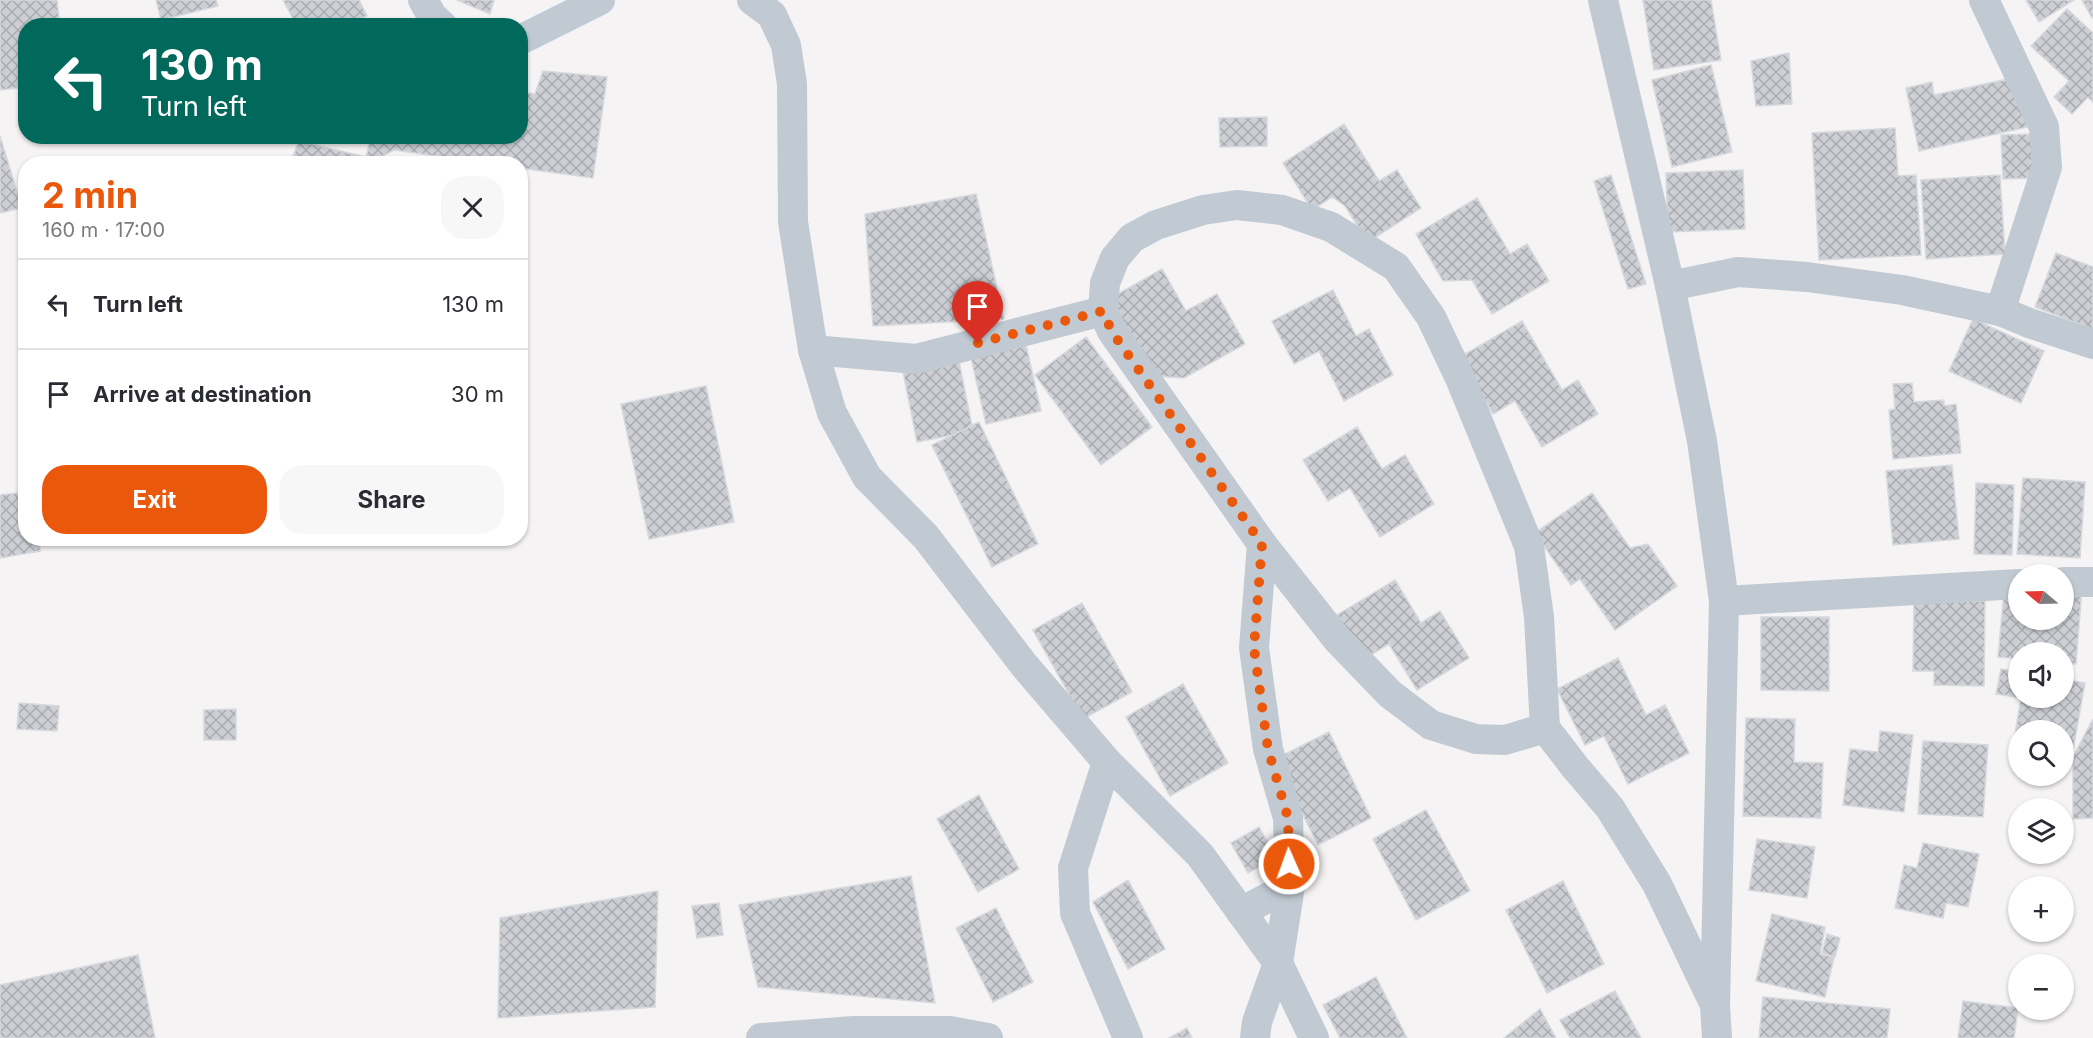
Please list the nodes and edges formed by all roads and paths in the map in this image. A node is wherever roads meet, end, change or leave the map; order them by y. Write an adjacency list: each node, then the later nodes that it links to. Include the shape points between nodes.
1 (423, 0): 6 (street)
2 (600, 0): 7 (street)
3 (752, 0): 12 (street, via 772,15 786,45 792,84 793,222)
4 (1603, 0): 8 (street)
5 (1984, 0): 10 (street, via 2044,127 2047,166)
6 (434, 18)
7 (528, 36)
8 (1670, 286): 10 (street, via 1738,272 1807,277 1902,290); 17 (street, via 1702,441)
9 (1103, 311): 12 (street, via 916,359); 13 (street, via 1112,332); 18 (street, via 1105,283 1115,258 1132,238 1156,225 1203,210 1237,205 1282,210 1331,226 1396,267 1431,317 1529,546 1539,617)
10 (2000, 311): 11 (street)
11 (2093, 344)
12 (813, 350): 19 (street, via 832,413 867,477 926,537 1024,665)
13 (1262, 544): 18 (street, via 1337,639 1390,694 1431,725 1476,739 1504,740); 20 (street, via 1254,648 1268,749 1288,818)
14 (2074, 582): 15 (street)
15 (2093, 582)
16 (2008, 585): 17 (street)
17 (1724, 601): 23 (street)
18 (1545, 728): 23 (street, via 1610,808 1658,884)
19 (1107, 762): 21 (street, via 1200,855); 26 (street, via 1073,868 1075,913)
20 (1290, 886): 21 (street); 22 (street)
21 (1242, 912): 22 (street)
22 (1278, 963): 27 (street); 28 (street)
23 (1715, 1005): 29 (street)
24 (761, 1038): 25 (street, via 854,1031 950,1031)
25 (988, 1038)
26 (1128, 1038)
27 (1255, 1038)
28 (1314, 1038)
29 (1717, 1038)

